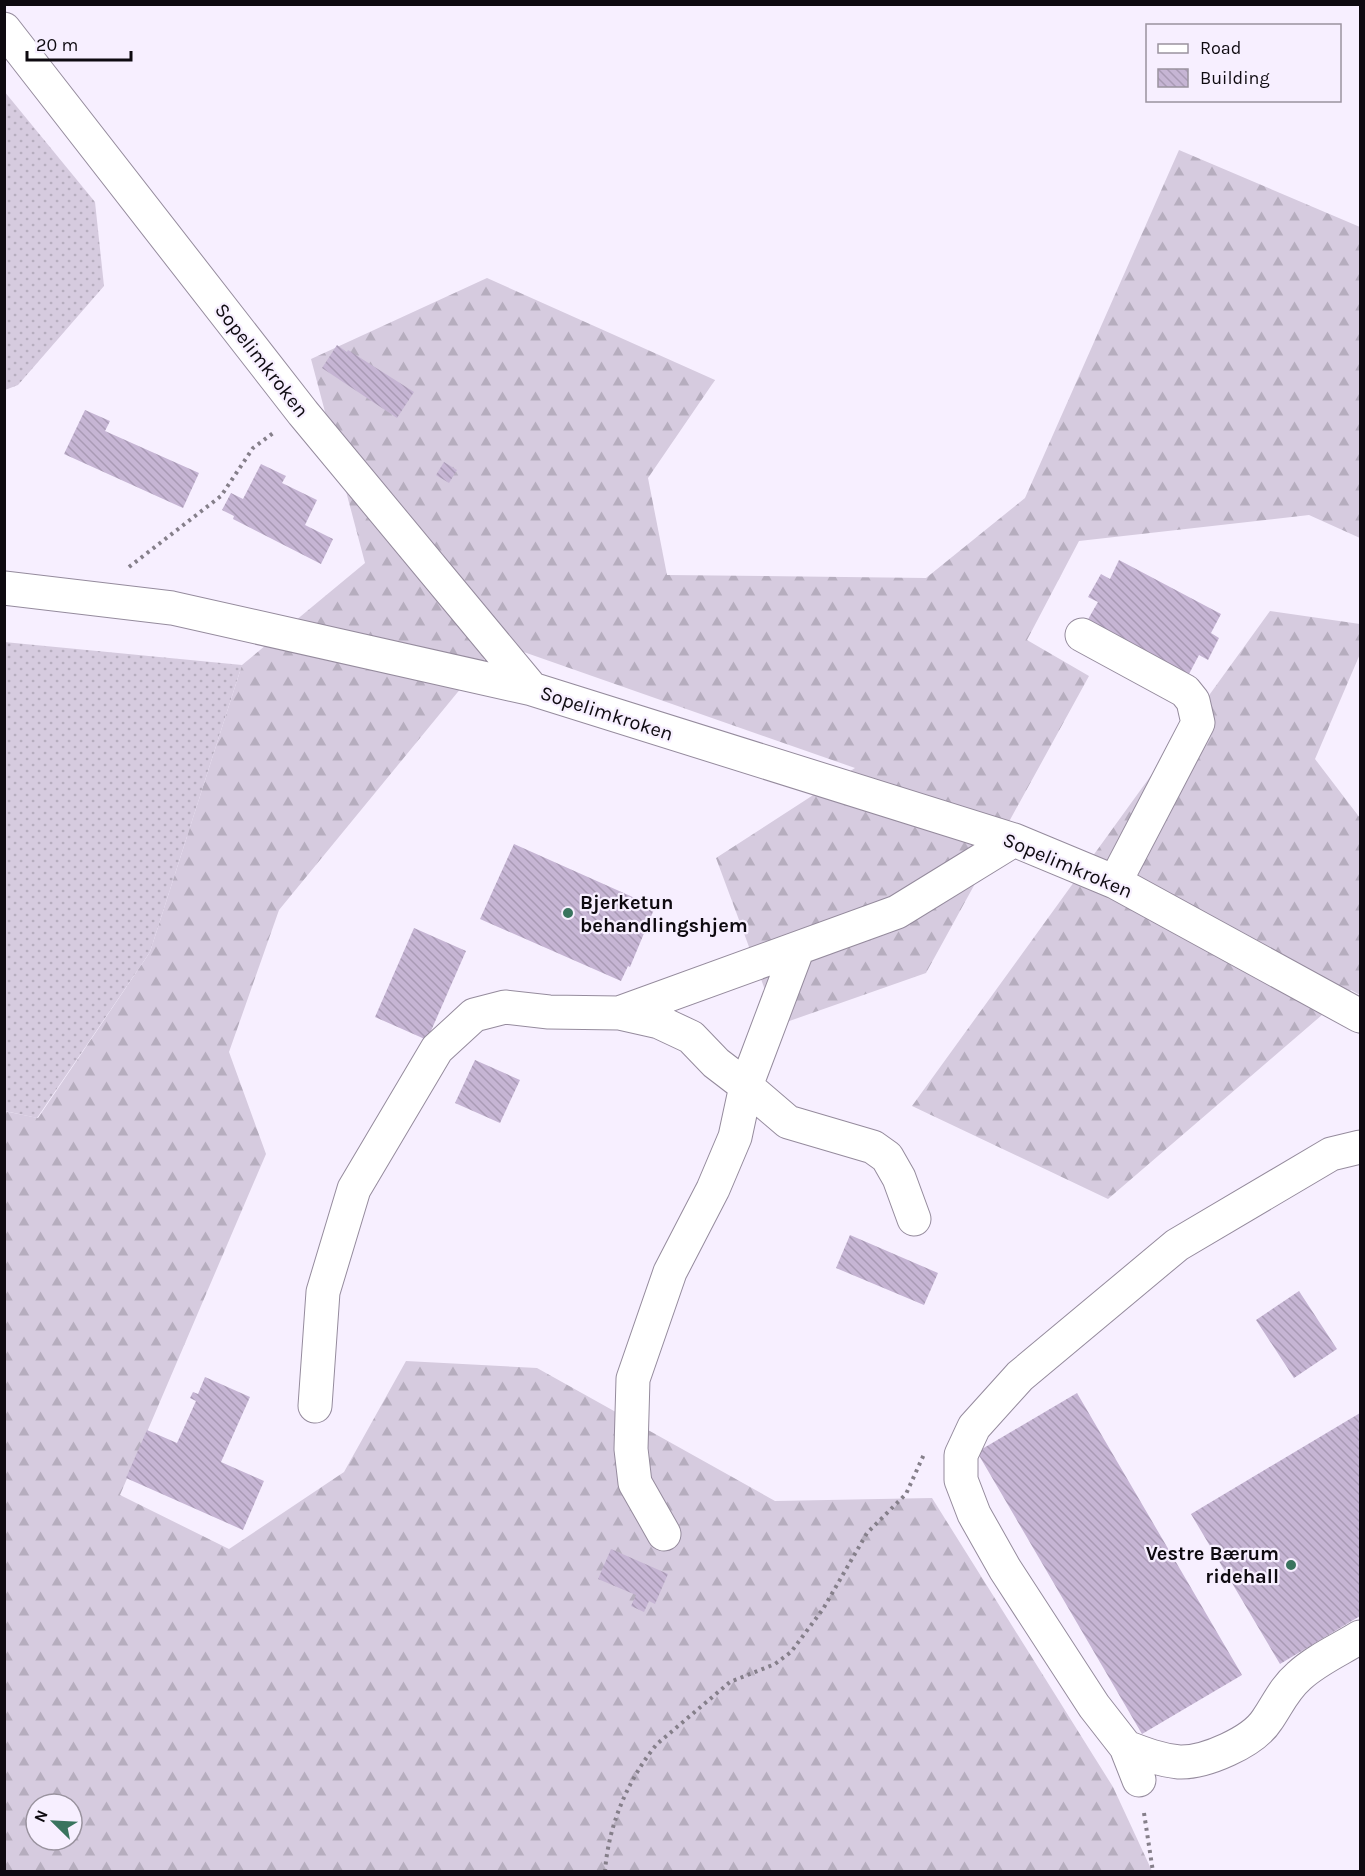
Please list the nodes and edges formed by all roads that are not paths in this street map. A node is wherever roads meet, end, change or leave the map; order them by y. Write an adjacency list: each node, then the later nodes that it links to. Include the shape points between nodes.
1 (4, 29): 4 (street, Sopelimkroken, via 303,412)
2 (4, 588): 4 (street, via 171,608)
3 (1082, 635): 6 (street, via 1185,691 1193,701 1198,723)
4 (532, 689): 5 (street, Sopelimkroken)
5 (1014, 840): 6 (street, Sopelimkroken); 7 (street, via 897,912)
6 (1115, 882): 9 (street, Sopelimkroken)
7 (798, 948): 8 (street); 10 (street)
8 (619, 1013): 10 (street, via 659,1022 691,1037); 14 (street, via 505,1007 474,1015 437,1049 354,1189 323,1292)
9 (1360, 1016)
10 (746, 1086): 13 (street, via 788,1122 873,1147 887,1157); 15 (street, via 735,1137 670,1272 633,1379 631,1449 635,1484)
11 (1346, 1150): 12 (street); 17 (street, via 1177,1245 1107,1300 1020,1376 974,1427 961,1455 961,1480 974,1514 1005,1569 1094,1706)
12 (1360, 1168)
13 (914, 1219)
14 (315, 1406)
15 (664, 1534)
16 (1360, 1636): 17 (street, via 1299,1675 1251,1738 1225,1751 1182,1762 1155,1758)
17 (1126, 1747): 18 (street)
18 (1139, 1780)

